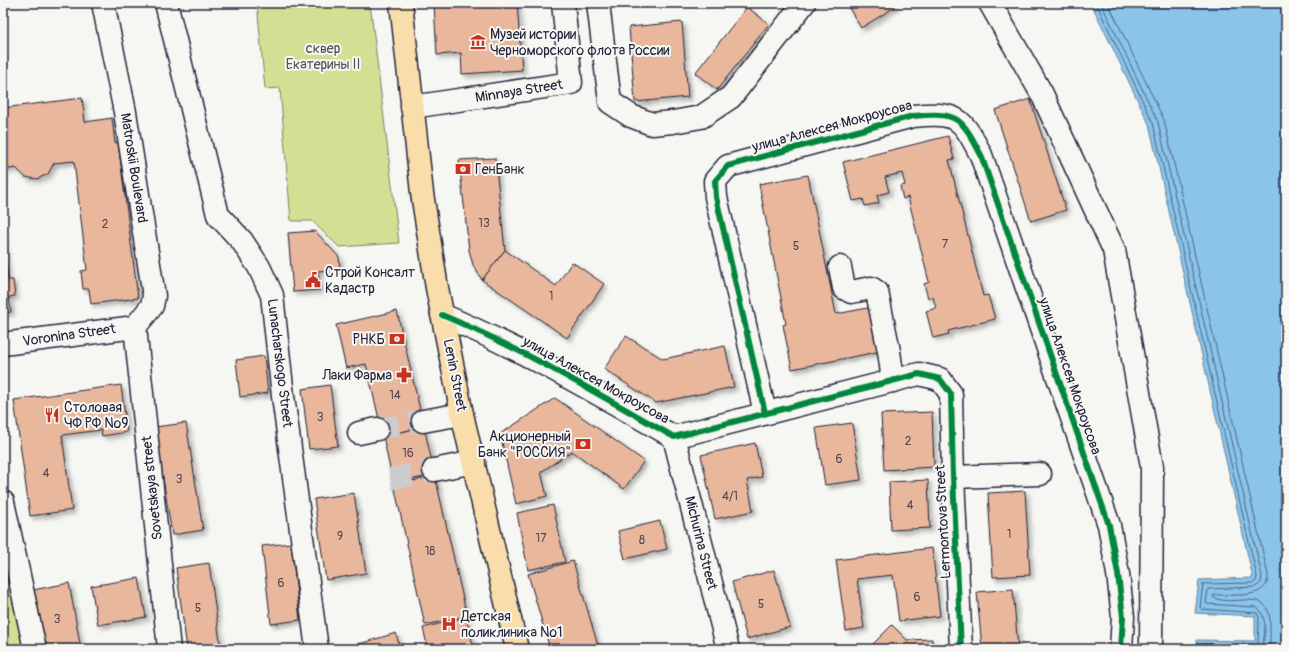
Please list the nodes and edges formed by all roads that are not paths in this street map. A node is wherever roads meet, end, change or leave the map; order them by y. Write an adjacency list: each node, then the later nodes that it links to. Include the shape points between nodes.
1 (103, 3): 11 (street, Matroskii Boulevard, via 125,112 154,296 152,306)
2 (166, 3): 26 (street, Lunacharskogo Street, via 218,215 242,241 259,267 272,295)
3 (401, 3): 8 (main road, Lenin Street)
4 (564, 3): 8 (street, Minnaya Street, via 571,83)
5 (598, 3): 6 (street, via 610,102 631,116 652,124 701,117 731,97)
6 (804, 3)
7 (990, 3): 31 (street, via 1042,94 1114,250 1152,467)
8 (412, 107): 10 (main road, Lenin Street, via 422,193)
9 (840, 267): 13 (street, via 844,288 851,292 871,288 877,292)
10 (442, 315): 15 (main road, Lenin Street); 18 (street, улица Алексея Мокроусова, via 533,357)
11 (135, 327): 12 (street, Voronina Street); 25 (street, Sovetskaya street)
12 (3, 344)
13 (893, 380): 14 (street, улица Алексея Мокроусова, via 919,374 940,379); 16 (street, улица Алексея Мокроусова)
14 (951, 394): 22 (street, Lermontova Street)
15 (462, 414): 17 (street); 19 (main road, Lenin Street)
16 (765, 414): 18 (street, улица Алексея Мокроусова); 30 (street, улица Алексея Мокроусова, via 716,197 715,181 728,166 905,118 940,114 956,118 967,129 981,155 1109,525 1123,616)
17 (423, 421)
18 (674, 437): 28 (street, Michurina Street)
19 (474, 462): 20 (street); 27 (main road, Lenin Street)
20 (434, 470)
21 (1040, 474): 22 (street)
22 (952, 477): 29 (street, Lermontova Street)
23 (3, 502): 24 (street)
24 (35, 649)
25 (169, 649)
26 (317, 649)
27 (517, 649)
28 (728, 649)
29 (961, 649)
30 (1121, 649)
31 (1151, 649)

